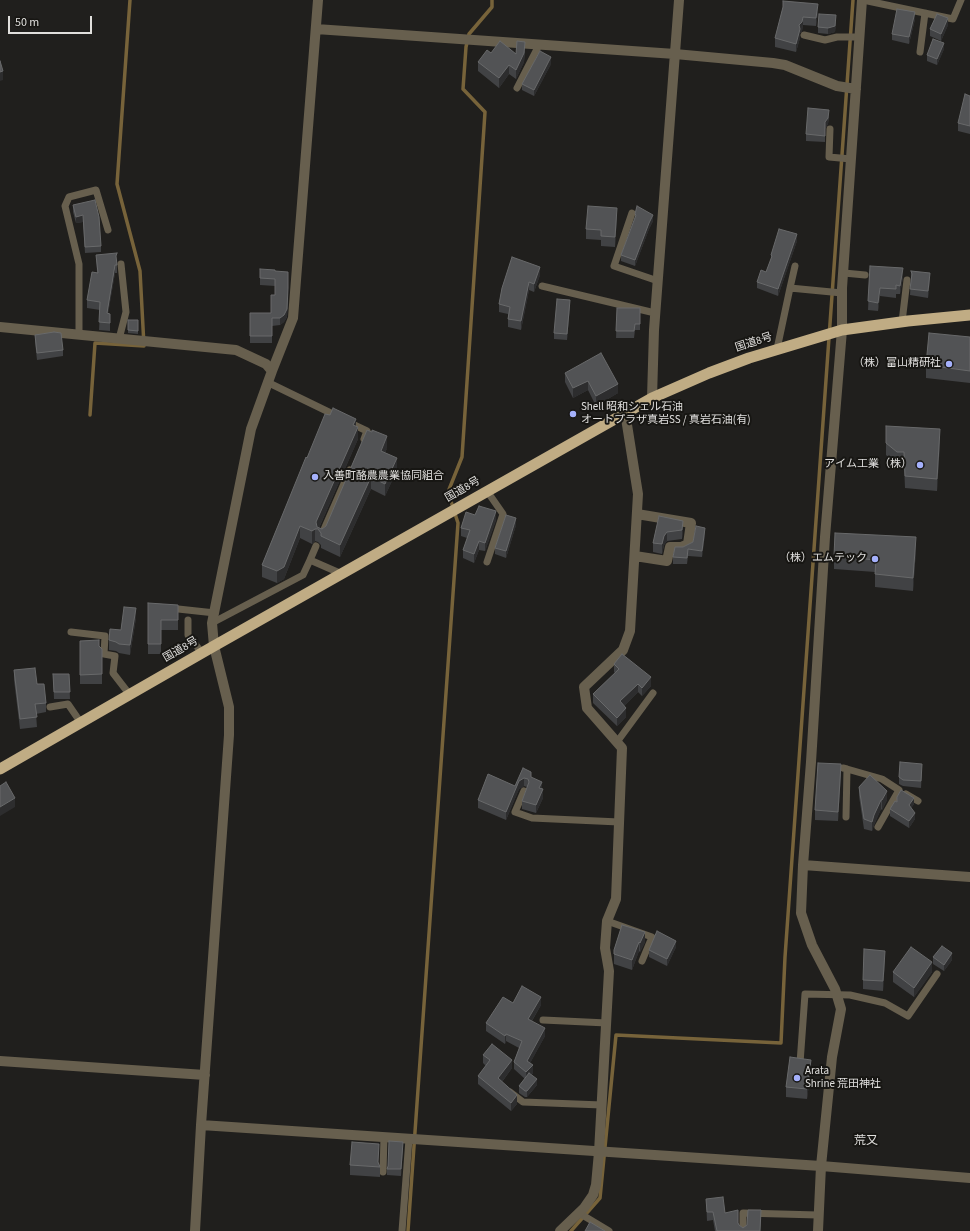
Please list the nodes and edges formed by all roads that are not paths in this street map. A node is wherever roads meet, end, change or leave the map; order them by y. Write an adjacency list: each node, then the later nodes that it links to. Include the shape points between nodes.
1 (318, 0): 6 (street)
2 (679, 0): 11 (street)
3 (863, 0): 5 (lane); 8 (street)
4 (962, 0): 5 (lane, via 953,19)
5 (925, 13): 10 (lane)
6 (316, 29): 9 (street); 35 (street, via 293,318)
7 (804, 35): 8 (lane, via 825,40)
8 (860, 37): 13 (street)
9 (539, 45): 11 (street); 12 (lane)
10 (920, 52)
11 (675, 54): 13 (street, via 785,65 837,86); 23 (street)
12 (517, 88)
13 (856, 88): 15 (street)
14 (830, 129): 15 (lane, via 829,157)
15 (851, 159): 20 (street)
16 (632, 213): 23 (lane, via 614,266)
17 (108, 230): 32 (lane, via 96,190 69,197 65,206 79,264)
18 (122, 264): 33 (lane, via 126,312)
19 (795, 266): 25 (lane)
20 (844, 273): 21 (lane); 26 (street)
21 (865, 275)
22 (907, 280): 29 (lane)
23 (658, 281): 27 (street)
24 (542, 286): 27 (lane)
25 (790, 288): 26 (lane); 34 (lane)
26 (842, 293): 31 (street)
27 (655, 313): 37 (street)
28 (970, 315): 29 (highway, 国道8号)
29 (902, 322): 31 (highway, 国道8号)
30 (0, 327): 32 (street)
31 (842, 330): 34 (highway, 国道8号); 70 (street, via 825,537 815,763)
32 (79, 335): 33 (street)
33 (119, 339): 35 (street, via 236,350 266,364)
34 (777, 349): 37 (highway, 国道8号, via 709,373)
35 (272, 371): 36 (street)
36 (268, 382): 39 (lane, via 367,431); 50 (street, via 251,430)
37 (652, 398): 38 (highway, 国道8号)
38 (625, 412): 41 (highway, 国道8号); 42 (street, via 638,494)
39 (361, 445)
40 (352, 466): 43 (lane)
41 (487, 491): 47 (lane, via 503,514); 48 (highway, 国道8号)
42 (637, 514): 45 (street); 45 (street, via 691,523 688,544 670,547 667,561)
43 (321, 536)
44 (316, 546): 46 (lane)
45 (635, 556): 60 (street, via 630,631 623,650 584,687 587,708)
46 (310, 560): 48 (lane); 52 (lane, via 303,575)
47 (487, 562)
48 (342, 574): 54 (highway, 国道8号)
49 (162, 608): 50 (lane)
50 (215, 613): 52 (street)
51 (188, 620): 55 (lane, via 188,635)
52 (212, 623): 54 (street)
53 (71, 632): 57 (lane, via 105,636 104,654 115,656 113,673)
54 (214, 646): 55 (highway, 国道8号); 80 (street, via 230,707)
55 (202, 653): 57 (highway, 国道8号)
56 (653, 693): 60 (lane)
57 (130, 695): 59 (highway, 国道8号)
58 (50, 707): 59 (lane, via 68,704)
59 (81, 723): 63 (highway, 国道8号)
60 (617, 742): 68 (street, via 622,748)
61 (832, 766): 62 (lane)
62 (847, 769): 64 (lane, via 882,779); 67 (lane)
63 (0, 770)
64 (899, 790): 66 (lane); 69 (lane)
65 (524, 791): 68 (lane, via 515,812 532,818)
66 (918, 801)
67 (846, 817)
68 (619, 822): 72 (street, via 616,899)
69 (878, 828)
70 (803, 865): 71 (street); 75 (street, via 801,913 812,944)
71 (970, 877)
72 (607, 921): 73 (lane, via 652,937); 77 (street, via 605,948 610,971)
73 (642, 961)
74 (937, 974): 75 (lane, via 908,1016 885,1003)
75 (836, 994): 79 (lane, via 806,994); 87 (street, via 841,1009 832,1057)
76 (543, 1020): 77 (lane)
77 (606, 1023): 82 (street)
78 (0, 1061): 80 (street)
79 (800, 1063)
80 (206, 1075): 83 (street)
81 (510, 1092): 82 (lane, via 523,1102)
82 (602, 1106): 86 (street)
83 (201, 1125): 84 (street); 92 (street)
84 (384, 1137): 85 (street); 88 (lane)
85 (409, 1139): 86 (street); 93 (lane)
86 (599, 1152): 87 (street); 90 (street, via 593,1195)
87 (821, 1166): 89 (street); 91 (street)
88 (383, 1172)
89 (970, 1178)
90 (579, 1213): 94 (street); 95 (lane)
91 (818, 1215): 96 (lane, via 742,1213); 97 (street)
92 (195, 1231)
93 (402, 1231)
94 (560, 1231)
95 (609, 1231)
96 (743, 1231)
97 (818, 1231)

